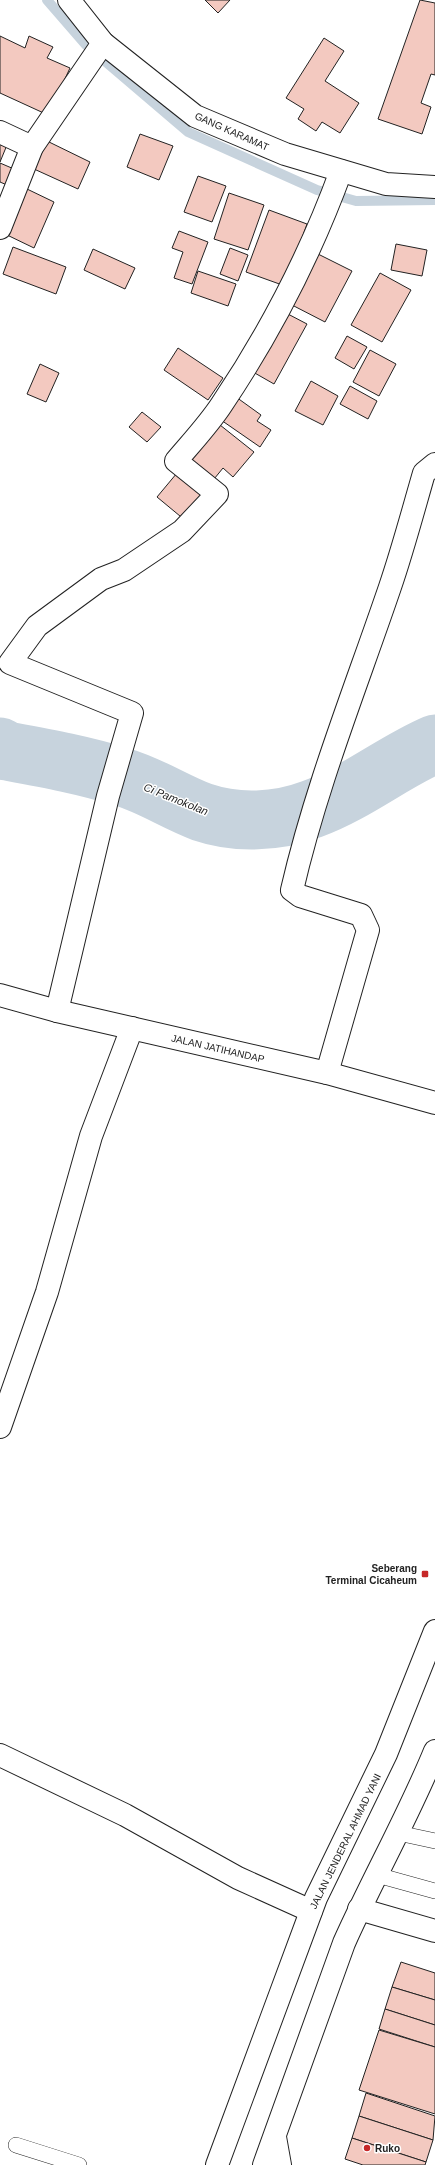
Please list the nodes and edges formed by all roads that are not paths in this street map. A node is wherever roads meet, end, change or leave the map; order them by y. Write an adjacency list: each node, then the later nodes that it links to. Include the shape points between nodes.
1 (69, 0): 2 (main road, GANG KARAMAT)
2 (103, 43): 4 (main road); 5 (main road, GANG KARAMAT, via 196,116 284,154)
3 (0, 132): 4 (main road)
4 (32, 147): 7 (main road)
5 (336, 186): 6 (main road, GANG KARAMAT); 10 (main road, via 289,290 250,360 221,405 176,461 217,494 182,531 124,570 101,579 37,626 10,663 132,713 108,796)
6 (435, 186)
7 (0, 228)
8 (435, 464): 12 (main road, via 424,473 390,585 320,784 292,890 300,896 362,915 368,930)
9 (0, 995): 10 (main road, JALAN JATIHANDAP)
10 (57, 1011): 11 (main road, JALAN JATIHANDAP)
11 (132, 1028): 12 (main road, JALAN JATIHANDAP); 14 (main road, via 92,1136 47,1292)
12 (327, 1073): 13 (main road, JALAN JATIHANDAP)
13 (435, 1103)
14 (0, 1427)
15 (435, 1631): 23 (main road, JALAN JENDERAL AHMAD YANI, via 386,1754)
16 (435, 1751): 18 (main road)
17 (0, 1755): 23 (main road, via 125,1815 238,1878)
18 (398, 1833): 19 (lane); 20 (main road)
19 (435, 1841)
20 (377, 1874): 21 (lane); 22 (main road)
21 (435, 1891)
22 (359, 1909): 24 (main road); 25 (main road, via 344,1943)
23 (311, 1911): 28 (main road, JALAN JENDERAL AHMAD YANI)
24 (435, 1931)
25 (275, 2137): 29 (main road); 30 (main road)
26 (16, 2145): 27 (lane)
27 (79, 2165)
28 (217, 2165)
29 (264, 2165)
30 (280, 2165)

